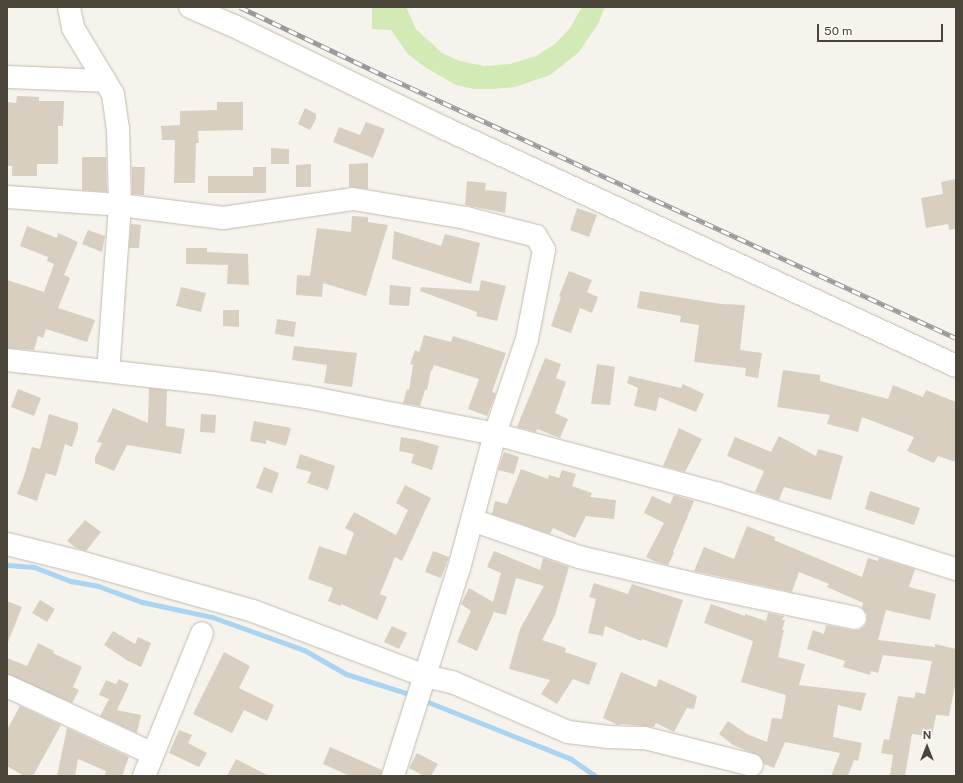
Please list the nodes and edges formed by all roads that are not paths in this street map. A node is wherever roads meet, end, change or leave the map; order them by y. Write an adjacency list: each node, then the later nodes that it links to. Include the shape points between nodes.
1 (68, 7): 4 (street, via 73,28)
2 (190, 7): 8 (street)
3 (7, 77): 4 (street)
4 (105, 81): 6 (street, via 113,94 118,128)
5 (7, 197): 6 (street)
6 (120, 205): 9 (street); 10 (street, via 223,218 353,199 466,218 536,236 544,250 527,339)
7 (7, 360): 9 (street)
8 (956, 366)
9 (108, 371): 10 (street, via 307,397)
10 (495, 434): 11 (street); 13 (street, via 719,494)
11 (472, 520): 14 (street, via 579,558); 16 (street)
12 (7, 544): 16 (street, via 80,562 253,612)
13 (956, 569)
14 (856, 618)
15 (202, 633): 18 (street)
16 (425, 676): 19 (street, via 452,682 568,732 645,738); 21 (street)
17 (7, 686): 18 (street)
18 (153, 754): 20 (street)
19 (752, 765)
20 (144, 776)
21 (393, 776)

